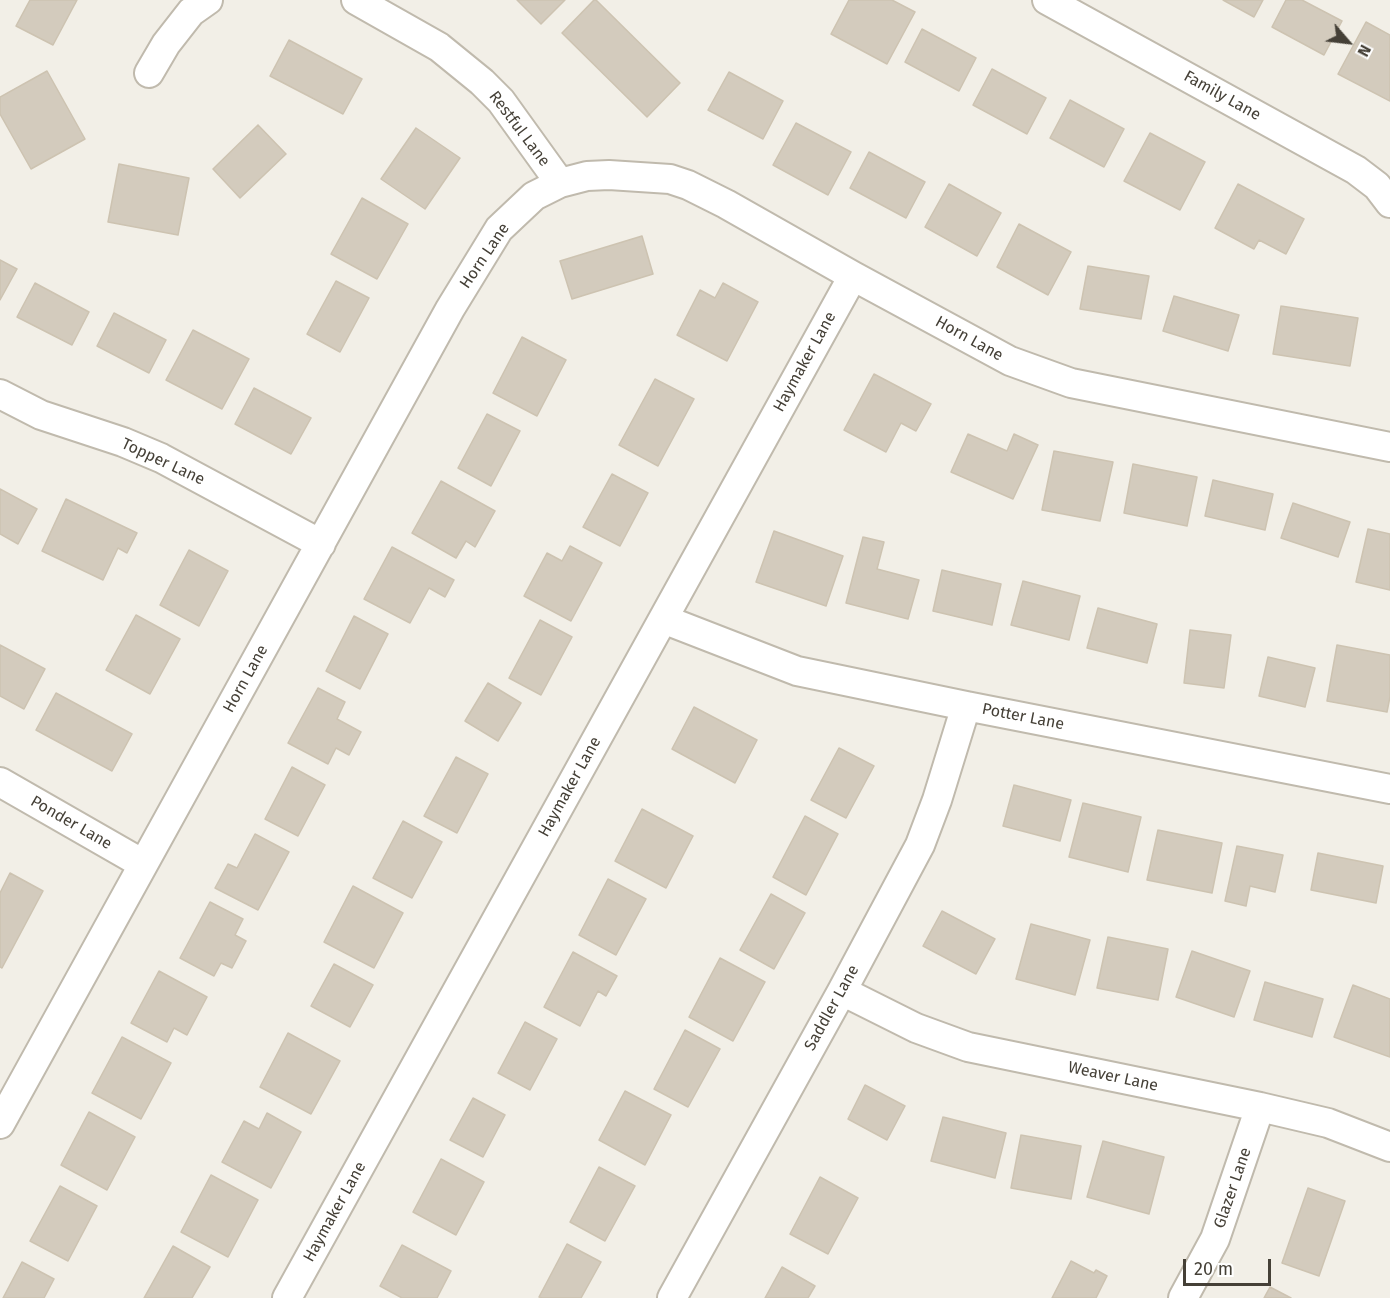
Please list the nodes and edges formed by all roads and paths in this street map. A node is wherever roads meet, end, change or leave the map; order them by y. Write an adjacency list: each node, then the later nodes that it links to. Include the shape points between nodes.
1 (208, 0): 4 (street, via 191,12)
2 (356, 0): 5 (street, Restful Lane, via 439,48 483,82)
3 (1047, 0): 6 (street, Family Lane, via 1356,170)
4 (149, 73)
5 (560, 183): 7 (street, Horn Lane, via 609,175 670,179 726,204); 10 (street, Horn Lane, via 534,196 499,229 450,309)
6 (1390, 202)
7 (853, 276): 9 (street, Horn Lane, via 1010,361 1071,383); 11 (street, Haymaker Lane)
8 (0, 394): 10 (street, Topper Lane, via 41,415 161,458)
9 (1390, 447)
10 (321, 544): 15 (street, Horn Lane)
11 (663, 619): 12 (street, Potter Lane, via 797,671); 20 (street, Haymaker Lane)
12 (966, 706): 14 (street, Potter Lane); 16 (street, Saddler Lane, via 920,845)
13 (0, 782): 15 (street, Ponder Lane)
14 (1390, 789)
15 (143, 864): 18 (street, Horn Lane)
16 (842, 991): 17 (street, Weaver Lane, via 916,1028 968,1047); 21 (street, Saddler Lane)
17 (1260, 1107): 19 (street, Weaver Lane, via 1328,1123); 22 (street, Glazer Lane, via 1215,1239)
18 (0, 1124)
19 (1390, 1146)
20 (287, 1298)
21 (672, 1298)
22 (1183, 1298)

